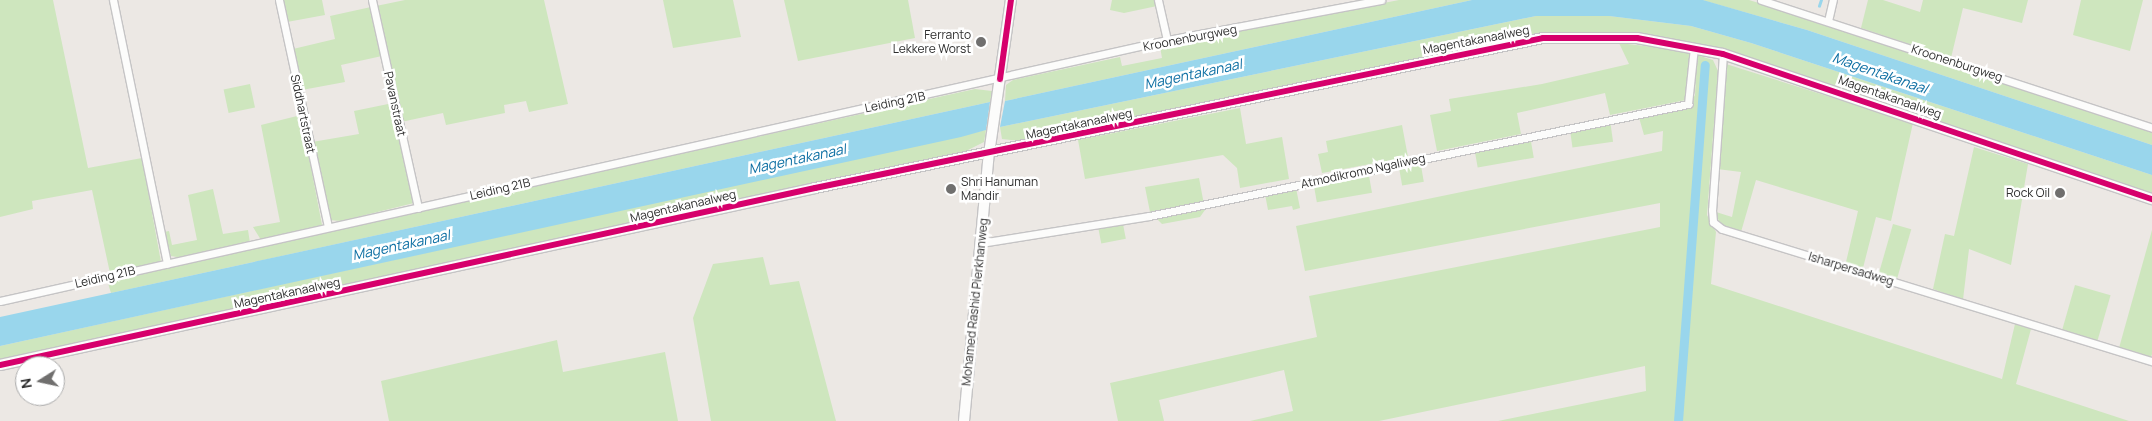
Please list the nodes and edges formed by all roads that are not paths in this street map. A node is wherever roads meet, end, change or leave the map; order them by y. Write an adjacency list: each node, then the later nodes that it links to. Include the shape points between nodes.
1 (113, 0): 20 (street)
2 (279, 0): 18 (street, Siddhartstraat)
3 (372, 0): 17 (street, Pavanstraat)
4 (1011, 0): 13 (street, Mohamed Rashid Pierkhanweg)
5 (1158, 0): 10 (street)
6 (1381, 0): 10 (street, Kroonenburgweg)
7 (1761, 0): 9 (street, Kroonenburgweg)
8 (1833, 0): 9 (street)
9 (1828, 21): 14 (street, Kroonenburgweg)
10 (1167, 40): 13 (street, Kroonenburgweg)
11 (1694, 47): 12 (street, Magentakanaalweg); 15 (street, Magentakanaalweg, via 1637,38 1543,38); 19 (street, Atmodikromo Ngaliweg, via 1688,104 1149,216)
12 (1723, 54): 16 (street, Magentakanaalweg); 22 (street, Isharpersadweg, via 1712,210 1713,222 1722,229)
13 (1000, 79): 15 (street, Mohamed Rashid Pierkhanweg); 17 (street, Leiding 21B)
14 (2152, 128)
15 (989, 154): 19 (street, Mohamed Rashid Pierkhanweg); 23 (street, Magentakanaalweg, via 815,188)
16 (2152, 199)
17 (418, 208): 18 (street, Leiding 21B)
18 (328, 228): 20 (street, Leiding 21B)
19 (981, 243): 24 (street, Mohamed Rashid Pierkhanweg)
20 (167, 264): 21 (street, Leiding 21B)
21 (0, 301)
22 (2152, 361)
23 (0, 365)
24 (964, 421)

